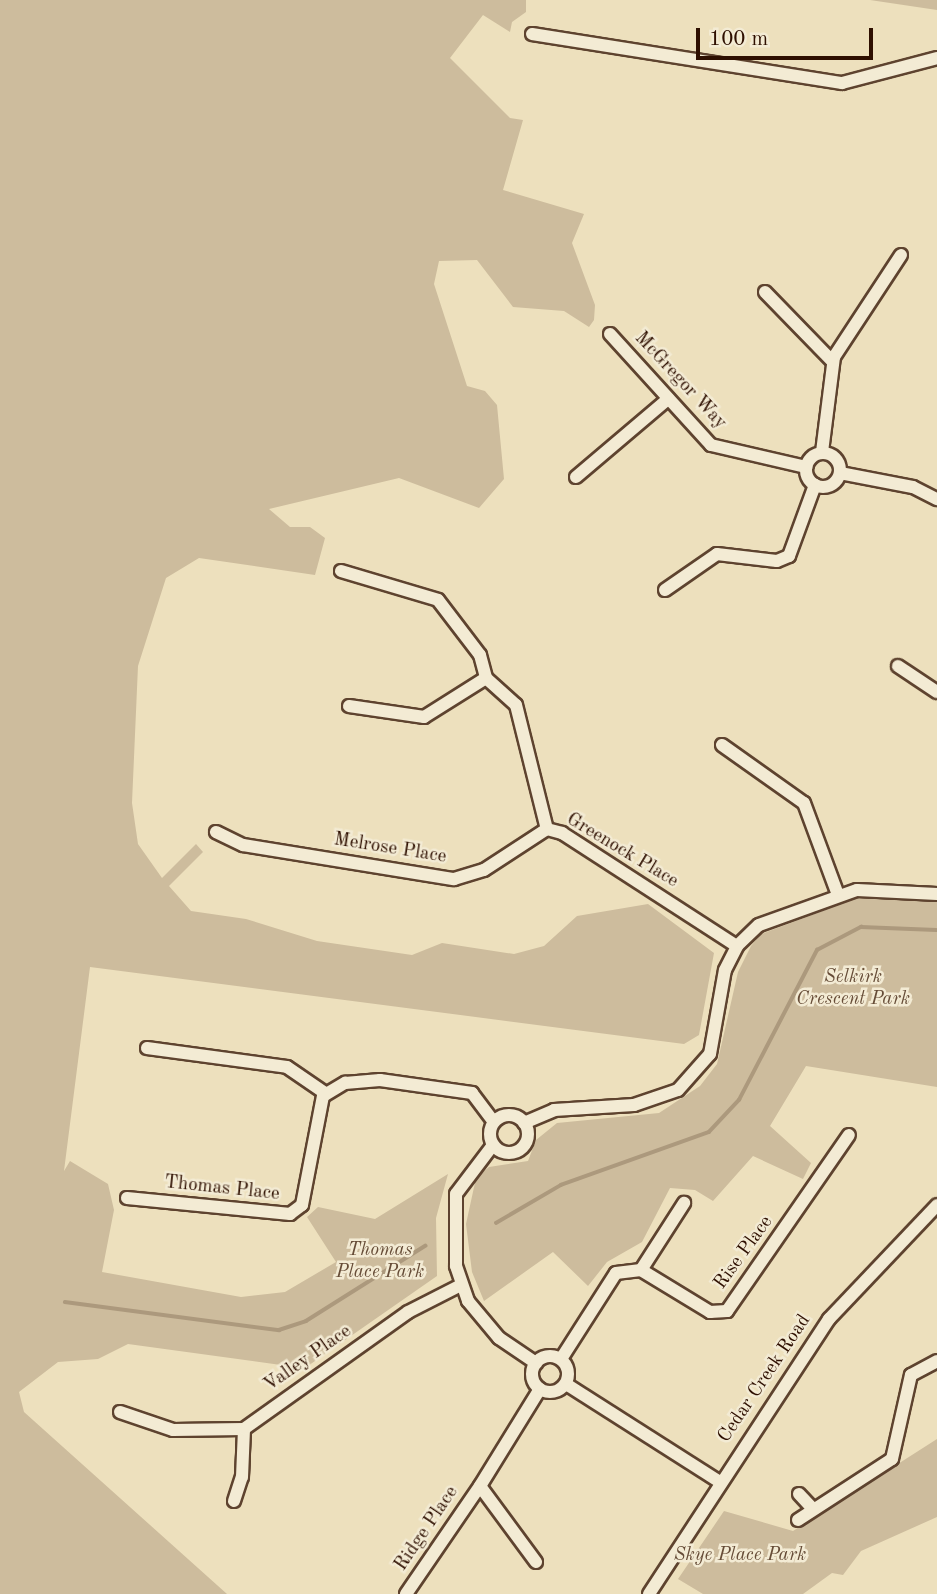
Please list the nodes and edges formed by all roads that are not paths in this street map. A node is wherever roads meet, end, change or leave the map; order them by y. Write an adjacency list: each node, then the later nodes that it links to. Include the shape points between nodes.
1 (532, 34): 2 (street, via 842,83)
2 (937, 58)
3 (901, 255): 6 (street)
4 (765, 292): 6 (street)
5 (610, 334): 7 (street, McGregor Way)
6 (832, 361): 8 (street)
7 (668, 398): 9 (street, McGregor Way, via 718,449); 11 (street)
8 (822, 452): 9 (street); 10 (street, via 836,458)
9 (806, 467): 12 (street)
10 (840, 473): 12 (street, via 833,484); 13 (street, via 913,487)
11 (576, 477)
12 (816, 485): 15 (street, via 789,556 777,561 717,554)
13 (937, 499)
14 (341, 571): 17 (street, Greenock Place, via 438,600 480,655)
15 (665, 590)
16 (898, 666): 18 (street)
17 (486, 678): 19 (street, via 424,717); 21 (street, Greenock Place, via 505,689 518,710)
18 (937, 692)
19 (349, 706)
20 (722, 746): 24 (street, via 804,803)
21 (547, 829): 22 (street, Melrose Place, via 484,870 454,879 243,845); 25 (street, Greenock Place, via 562,833)
22 (216, 832)
23 (937, 894): 24 (street, via 873,889)
24 (838, 895): 25 (street, via 759,925)
25 (737, 946): 29 (street, via 725,970 710,1054 678,1090 634,1105 564,1108)
26 (147, 1048): 27 (street, via 287,1067)
27 (325, 1093): 28 (street, via 345,1083 380,1080 446,1088 471,1093); 32 (street, Thomas Place, via 314,1119 302,1205 290,1214)
28 (494, 1122): 29 (street, via 510,1115); 31 (street)
29 (524, 1123): 31 (street, via 522,1147 504,1152)
30 (849, 1135): 35 (street, Rise Place, via 726,1311 710,1312)
31 (494, 1145): 36 (street, via 456,1194 452,1245)
32 (127, 1198)
33 (684, 1203): 35 (street)
34 (937, 1205): 44 (street, Cedar Creek Road, via 828,1319)
35 (641, 1270): 37 (street, via 616,1273)
36 (461, 1285): 39 (street, via 499,1338); 43 (street, Valley Place, via 408,1312)
37 (561, 1359): 39 (street); 40 (street, via 568,1370)
38 (937, 1361): 48 (street, via 911,1375 892,1459)
39 (536, 1363): 41 (street, via 532,1377)
40 (566, 1384): 41 (street, via 554,1392); 44 (street)
41 (540, 1389): 45 (street, Ridge Place)
42 (120, 1412): 43 (street, via 173,1430)
43 (244, 1429): 47 (street)
44 (720, 1482): 52 (street, Cedar Creek Road)
45 (480, 1486): 50 (street); 51 (street, Ridge Place)
46 (799, 1494): 48 (street)
47 (234, 1502)
48 (811, 1507): 49 (street)
49 (798, 1520)
50 (536, 1563)
51 (406, 1594)
52 (649, 1594)

